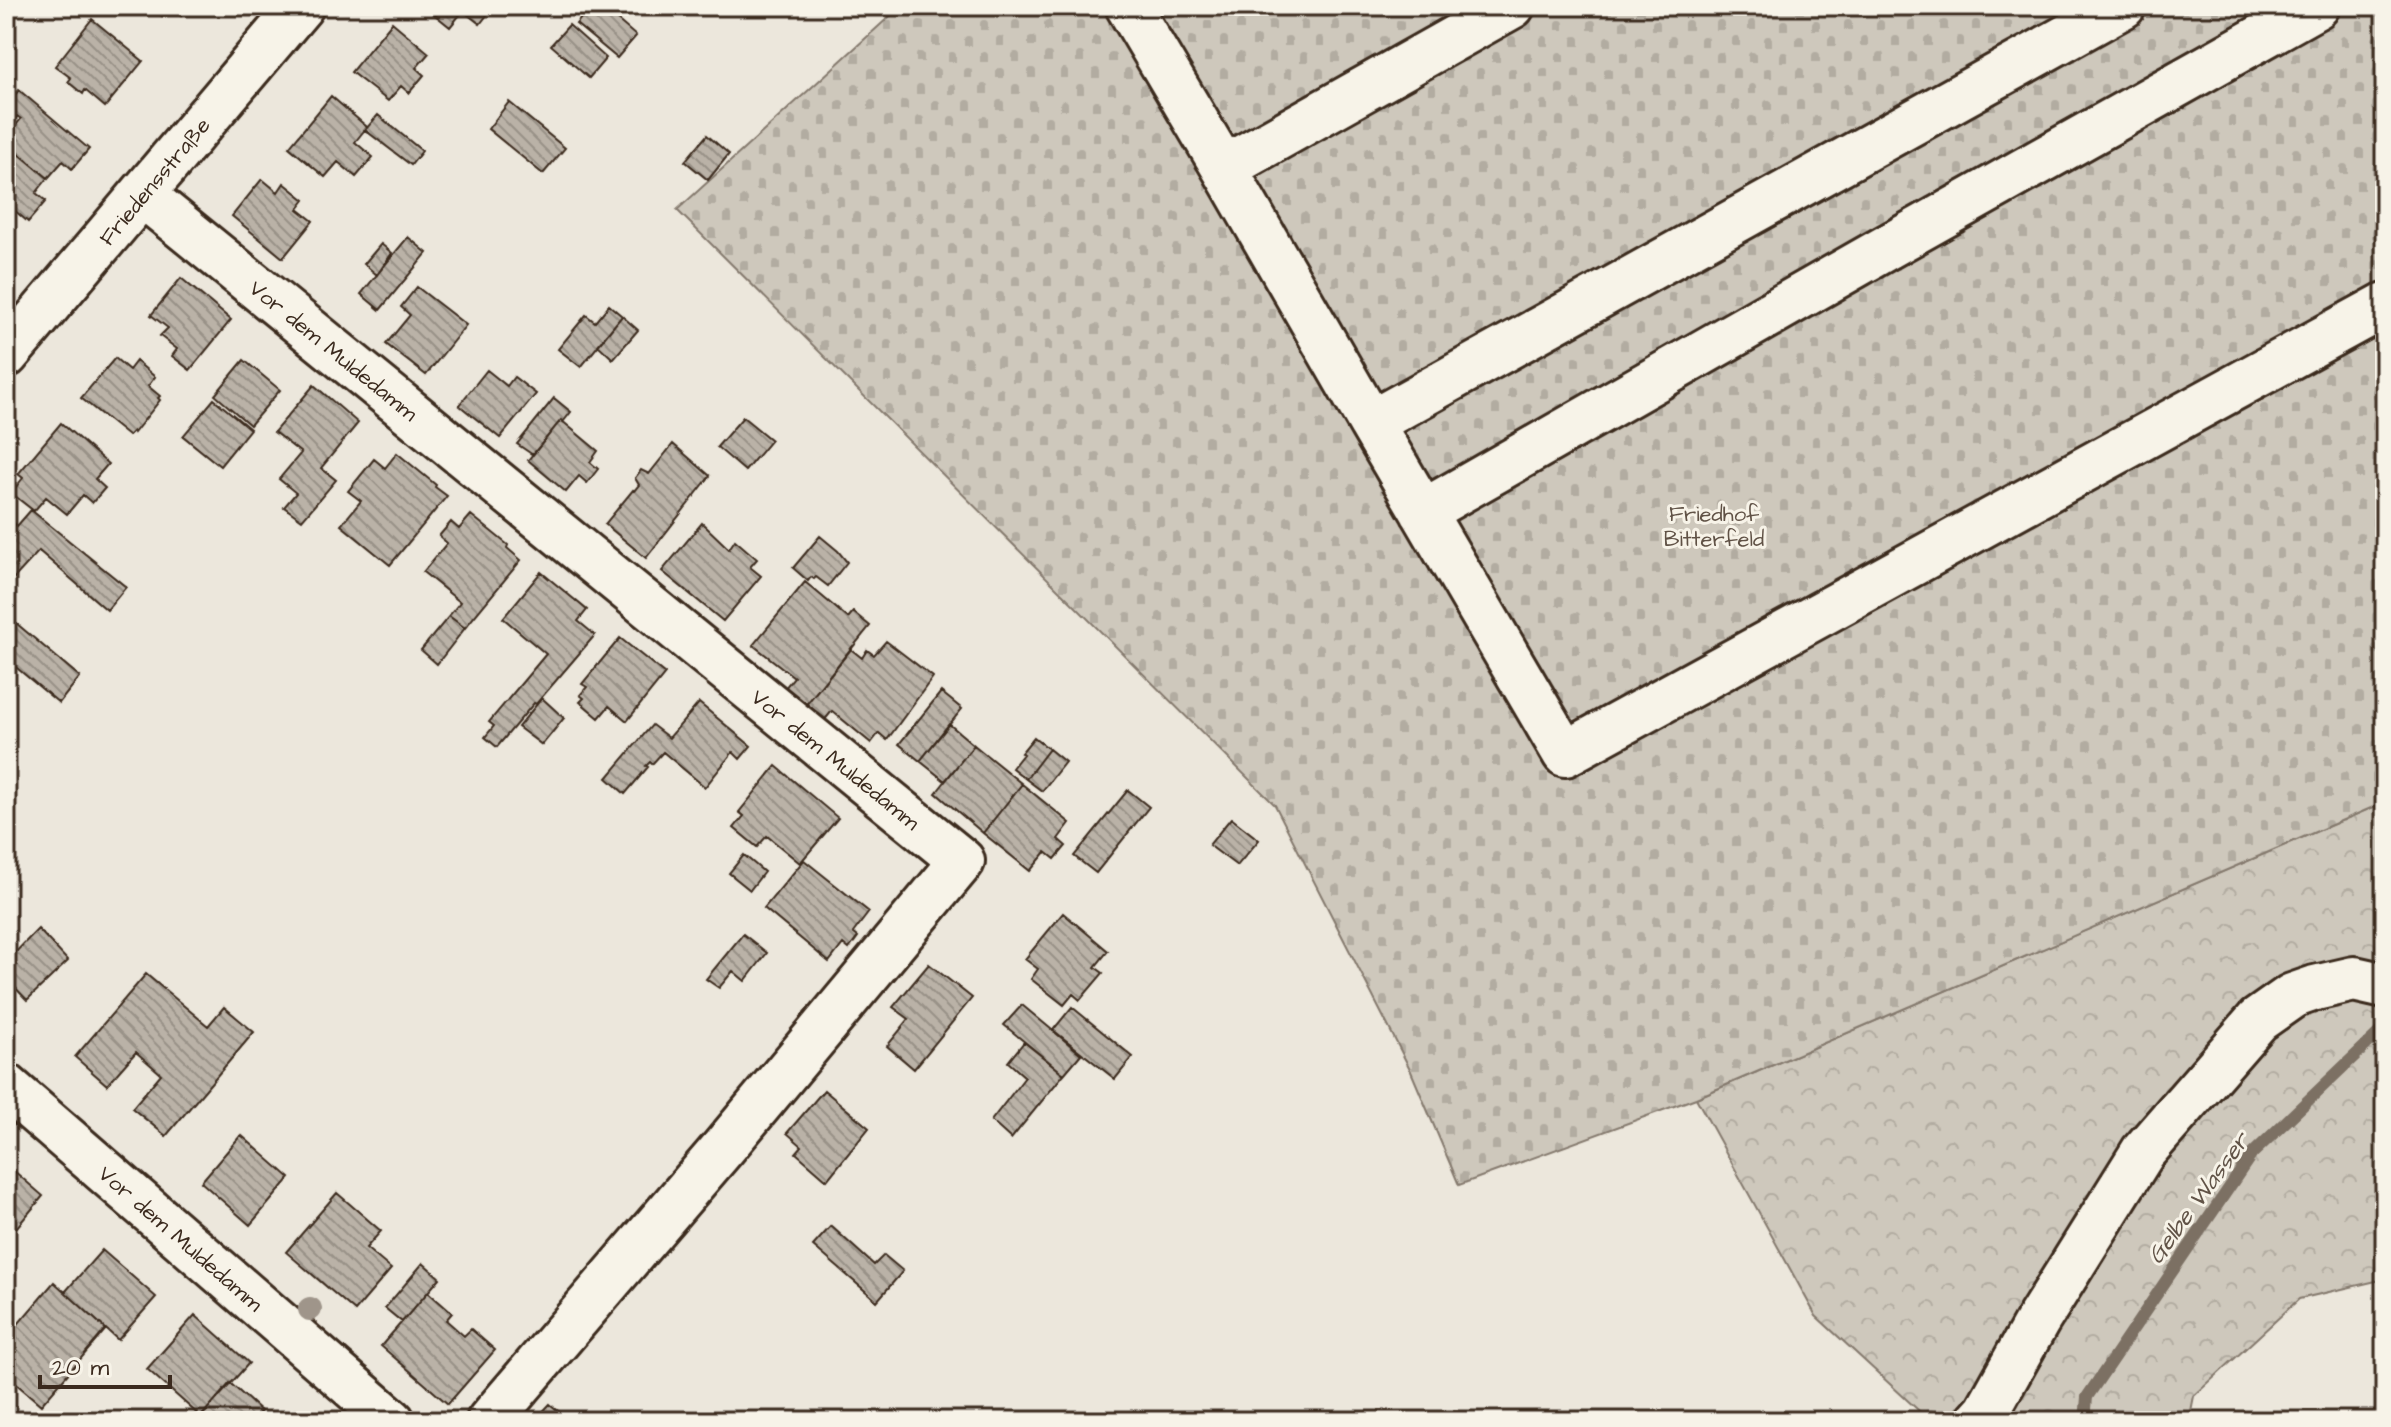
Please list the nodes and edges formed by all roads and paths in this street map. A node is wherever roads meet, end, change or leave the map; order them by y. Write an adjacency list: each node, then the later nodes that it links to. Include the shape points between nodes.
1 (301, 6): 7 (street, Friedensstraße)
2 (1128, 6): 6 (street)
3 (1512, 6): 6 (street)
4 (2123, 6): 10 (street)
5 (2317, 6): 11 (street)
6 (1224, 168): 10 (street)
7 (143, 195): 9 (street, Friedensstraße); 15 (street, Vor dem Muldedamm, via 962,861)
8 (2385, 305): 11 (street, via 1565,754)
9 (6, 355)
10 (1371, 423): 11 (street)
11 (1423, 512)
12 (2385, 986): 16 (street, via 2354,979 2315,988 2292,996 2258,1020 2143,1152)
13 (6, 1086): 14 (street, Vor dem Muldedamm)
14 (392, 1421)
15 (489, 1421)
16 (1978, 1421)

